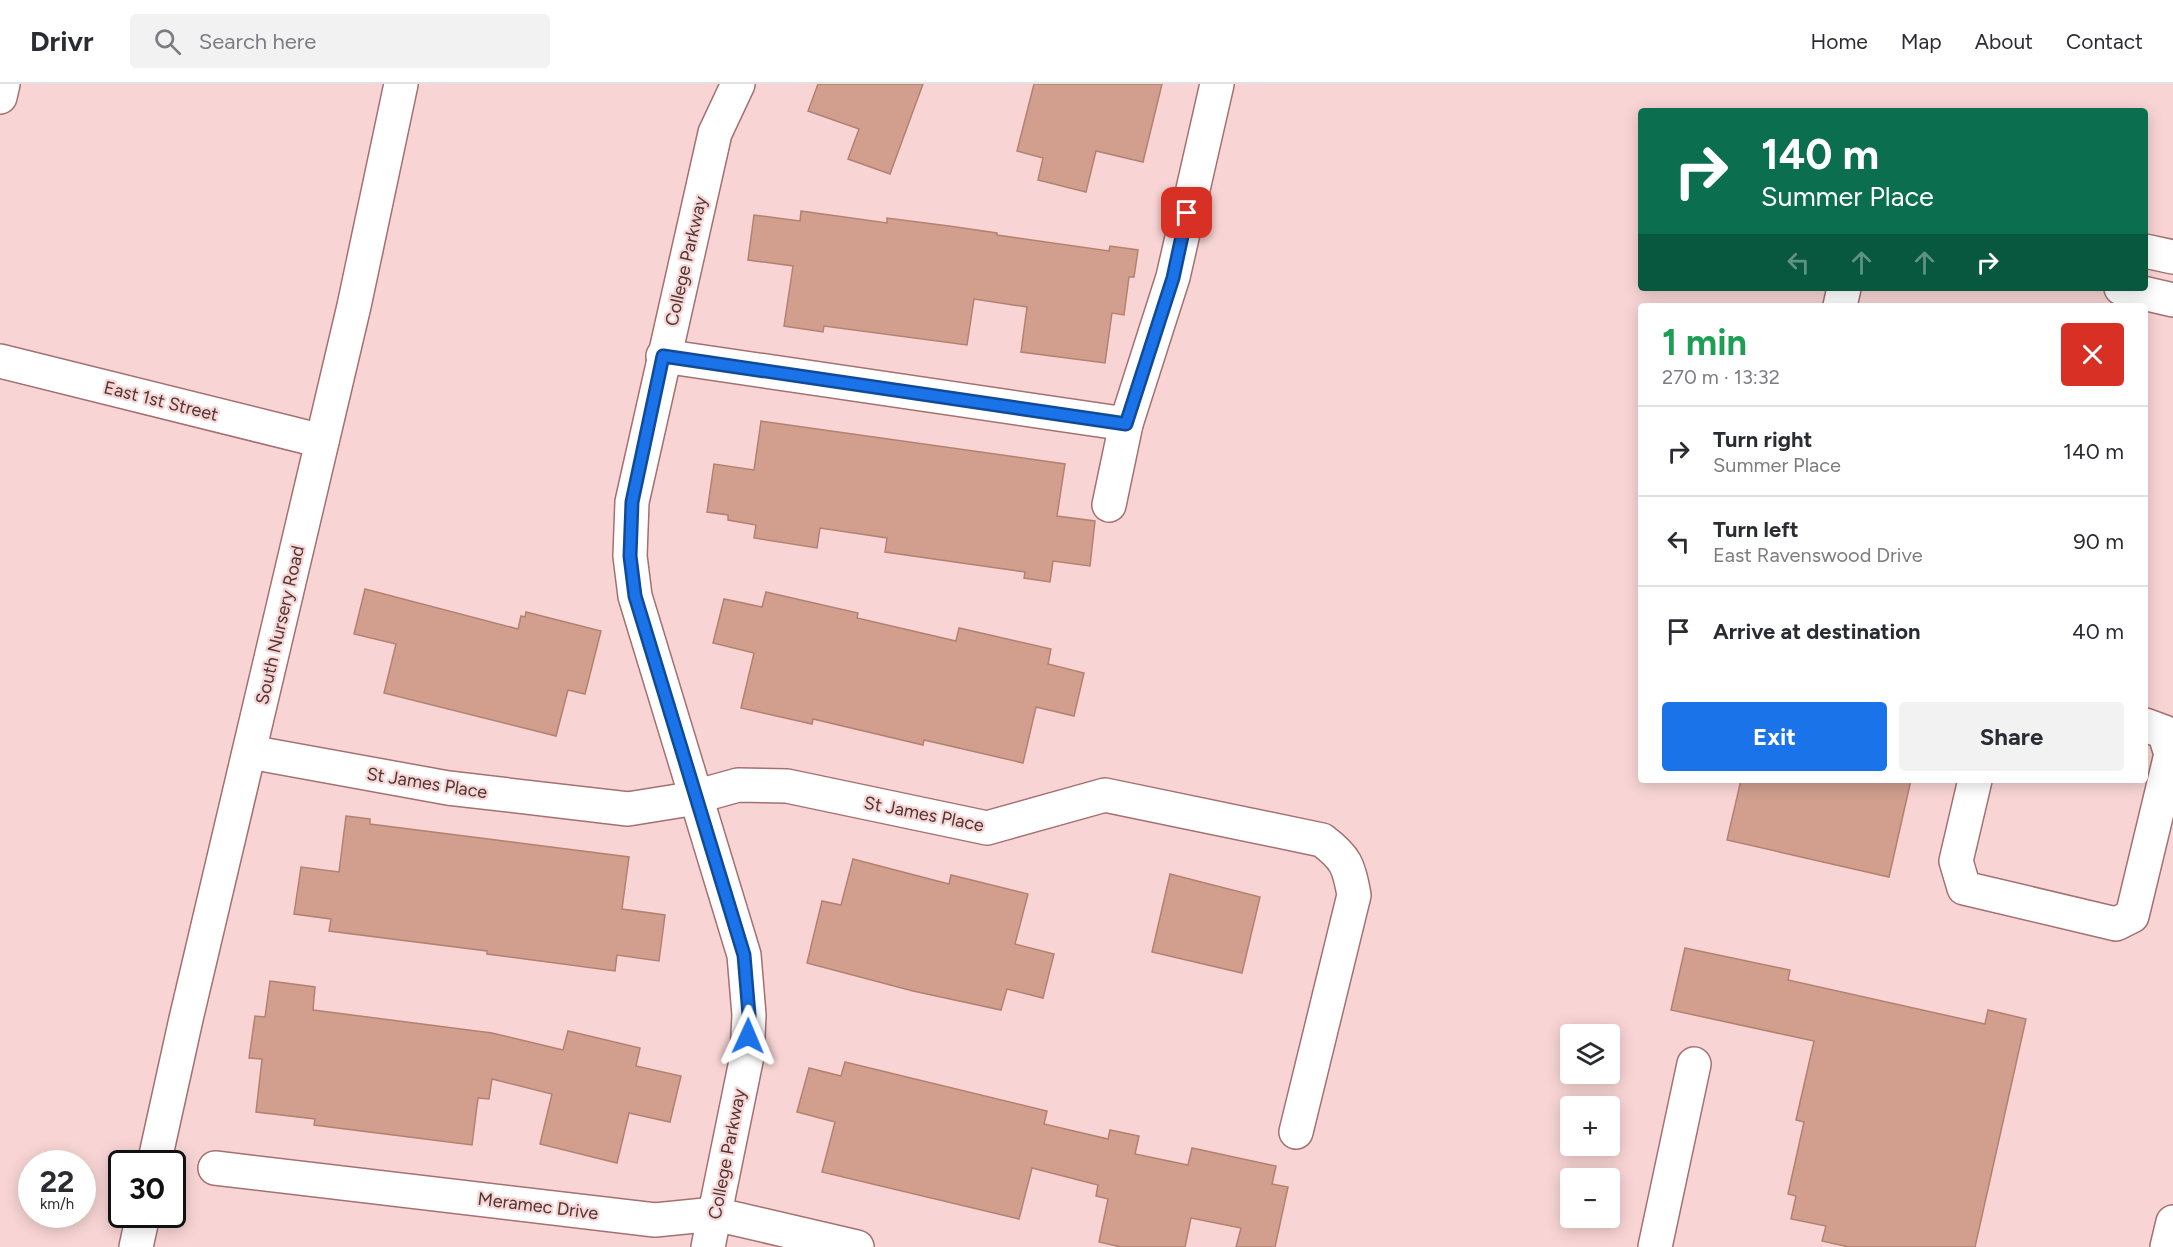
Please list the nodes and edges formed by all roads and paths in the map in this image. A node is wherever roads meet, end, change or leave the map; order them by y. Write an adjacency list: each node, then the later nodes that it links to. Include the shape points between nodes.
1 (3, 84): 5 (street)
2 (401, 84): 13 (street, South Nursery Road)
3 (738, 84): 10 (street, College Parkway, via 715,134)
4 (1217, 84): 12 (street, via 1173,278)
5 (0, 97)
6 (2148, 252): 7 (street)
7 (2173, 257)
8 (2134, 291): 9 (street)
9 (2173, 300)
10 (663, 356): 12 (street); 18 (street, College Parkway, via 632,502 630,556 635,596)
11 (0, 361): 13 (street, East 1st Street)
12 (1126, 424): 14 (street)
13 (322, 441): 16 (street, South Nursery Road)
14 (1109, 505)
15 (2148, 727): 17 (street, via 2164,732 2171,754 2132,916 2116,924 1964,888 1956,861)
16 (250, 752): 18 (street, St James Place, via 448,788 562,803 628,809); 21 (street, South Nursery Road)
17 (1974, 783)
18 (697, 795): 20 (street, St James Place, via 738,785 787,786 987,828 1105,795 1322,840 1350,868 1354,895); 23 (street, College Parkway, via 744,955 749,1015 747,1056)
19 (1694, 1064): 29 (street)
20 (1296, 1132)
21 (157, 1150)
22 (215, 1168): 23 (street, Meramec Drive, via 655,1220)
23 (715, 1214): 27 (street, College Parkway); 28 (street, Meramec Drive)
24 (2173, 1222): 30 (street)
25 (139, 1228): 26 (street)
26 (135, 1247)
27 (708, 1247)
28 (857, 1247)
29 (1655, 1247)
30 (2167, 1247)

